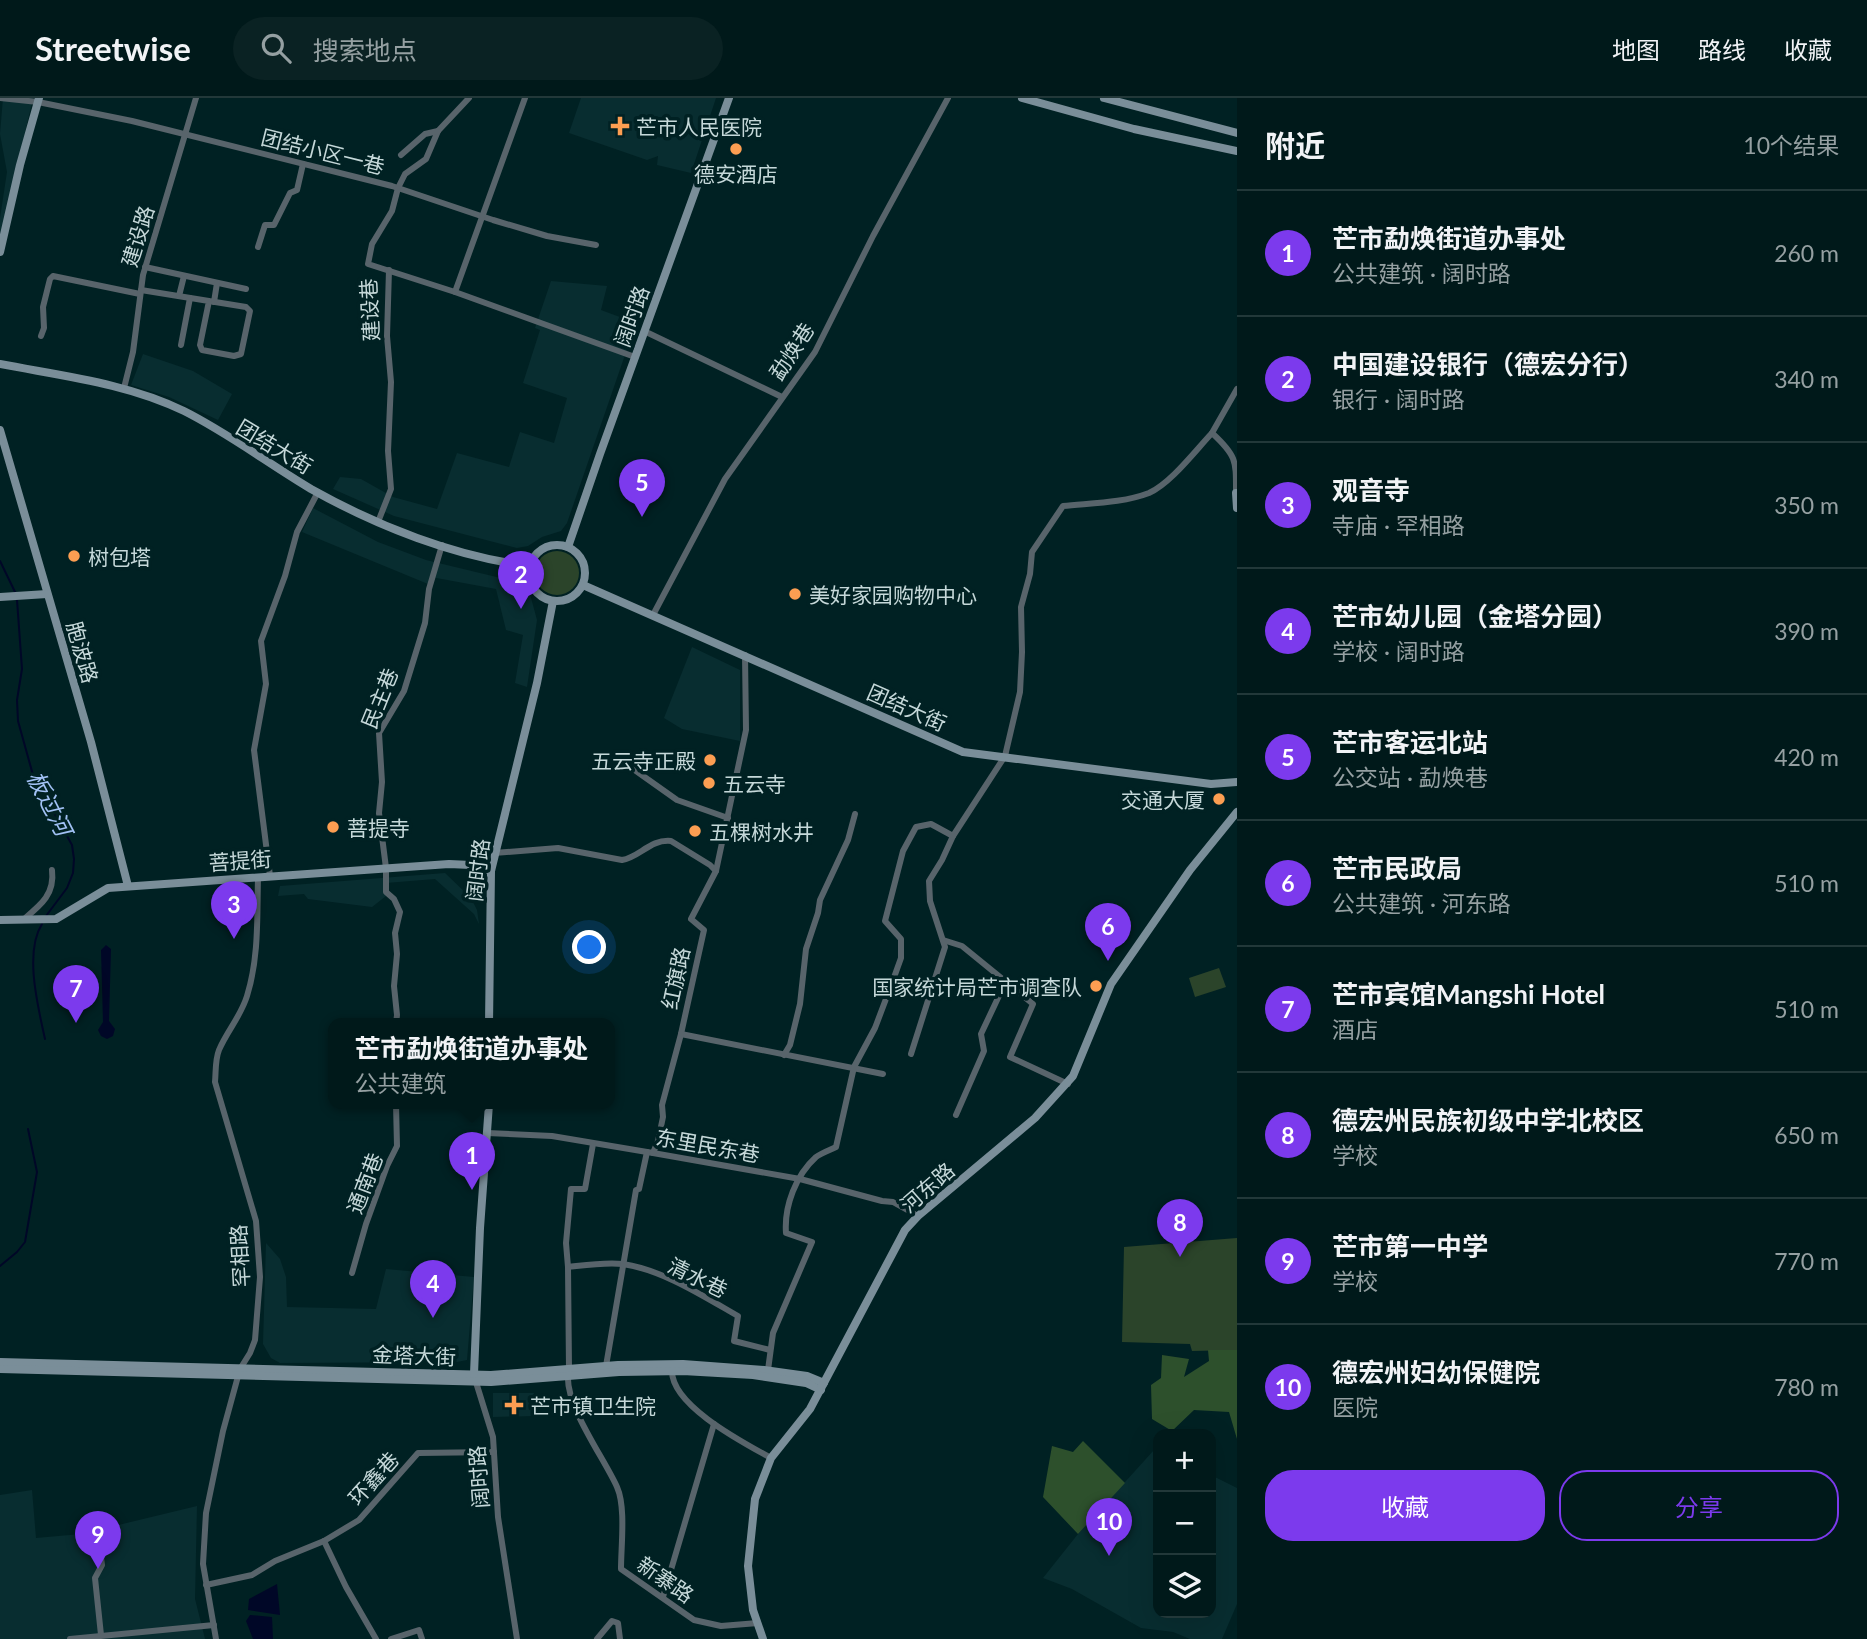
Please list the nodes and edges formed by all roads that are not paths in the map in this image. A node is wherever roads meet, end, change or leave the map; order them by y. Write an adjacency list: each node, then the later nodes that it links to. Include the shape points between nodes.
1 (197, 98): 12 (street, 建设路)
2 (469, 98): 10 (street, 建设巷)
3 (525, 98): 17 (street)
4 (729, 98): 31 (main road, 阔时路)
5 (948, 98): 38 (street, 勐焕巷, via 815,352)
6 (1022, 98): 13 (main road)
7 (1104, 98): 11 (main road)
8 (3, 99): 9 (street, 团结小区一巷)
9 (39, 100): 12 (street, 团结小区一巷); 20 (main road)
10 (438, 131): 14 (street, via 425,134); 16 (street, 建设巷, via 426,159 405,174)
11 (1237, 133)
12 (187, 135): 15 (street, 团结小区一巷); 21 (street, 建设路)
13 (1237, 151)
14 (401, 155)
15 (303, 164): 16 (street, 团结小区一巷); 19 (street, via 296,190 274,225 265,225)
16 (398, 188): 17 (street, 团结小区一巷); 22 (street, 建设巷, via 392,211 372,244 368,264)
17 (483, 217): 18 (street, 团结小区一巷); 27 (street)
18 (596, 245)
19 (258, 247)
20 (0, 252)
21 (145, 267): 23 (street); 26 (street, 建设路)
22 (389, 270): 27 (street); 44 (street, 建设巷, via 391,489)
23 (184, 276): 24 (street); 28 (street)
24 (218, 283): 25 (street); 30 (street)
25 (246, 289)
26 (141, 292): 28 (street); 32 (street, via 53,276 43,307); 36 (street, 建设路)
27 (456, 292): 34 (street)
28 (179, 296): 29 (street)
29 (190, 298): 30 (street); 33 (street)
30 (211, 302): 30 (street, via 246,307 250,312 241,354 202,349)
31 (644, 331): 34 (main road, 阔时路); 38 (street)
32 (41, 336)
33 (181, 345)
34 (635, 357): 46 (main road, 阔时路)
35 (0, 364): 36 (main road, 团结大街)
36 (124, 388): 41 (main road, 团结大街, via 185,411)
37 (1237, 389): 40 (street)
38 (782, 397): 52 (street, 勐焕巷, via 724,479)
39 (0, 429): 49 (main road, 胞波路)
40 (1212, 433): 42 (street, via 1236,463); 54 (street, via 1152,492 1063,506 1048,526 1032,552 1021,607 1020,692)
41 (318, 492): 44 (main road, 团结大街); 66 (street, via 297,532 261,641 266,684 254,750)
42 (1236, 493): 43 (main road)
43 (1237, 508)
44 (378, 522): 45 (main road, 团结大街)
45 (442, 545): 47 (main road, 团结大街); 62 (street, 民主巷, via 404,691 379,733 383,782 379,813)
46 (568, 547): 47 (main road, via 541,550); 48 (main road, via 582,559)
47 (530, 566): 51 (main road, via 537,592)
48 (583, 584): 51 (main road, via 571,598); 52 (main road, 团结大街)
49 (47, 594): 50 (main road); 68 (main road, 胞波路)
50 (4, 597)
51 (553, 601): 61 (main road, 阔时路)
52 (653, 615): 53 (main road, 团结大街)
53 (745, 655): 54 (main road, 团结大街, via 964,752); 59 (street, 红旗路, via 746,730)
54 (1005, 757): 56 (main road, 团结大街, via 1211,784); 60 (street)
55 (622, 761): 59 (street, via 677,800)
56 (1237, 782)
57 (1237, 812): 80 (main road, 河东路, via 1190,870 1111,984)
58 (855, 814): 77 (street, via 820,900 806,949 800,1004)
59 (728, 818): 65 (street, 红旗路)
60 (953, 836): 71 (street, via 929,881 930,901); 78 (street, via 931,824 916,827 903,851 885,921 901,939 901,958 875,1028)
61 (494, 853): 64 (main road, 阔时路); 65 (street, via 558,848 622,860 659,841 671,841)
62 (386, 868): 64 (main road, 菩提街, via 449,864); 66 (main road, 菩提街); 73 (street, via 386,891 400,912 395,933)
63 (52, 870): 69 (street, via 51,892)
64 (491, 871): 74 (main road, 阔时路)
65 (716, 871): 75 (street, 红旗路, via 691,919 704,930)
66 (270, 876): 67 (main road, 菩提街)
67 (258, 877): 68 (main road, 菩提街); 98 (street, 罕相路, via 253,976 246,1000 219,1050 215,1082 257,1232 260,1276 255,1340)
68 (128, 886): 69 (main road, 菩提街, via 96,893 56,919)
69 (28, 919): 70 (main road, 菩提街)
70 (0, 920)
71 (943, 940): 72 (street, via 962,946); 76 (street, via 945,947)
72 (1006, 981): 80 (street, via 1033,1004 1010,1057); 83 (street, via 981,1034 984,1051)
73 (397, 1018)
74 (489, 1018)
75 (681, 1034): 77 (street); 86 (street, 红旗路, via 662,1105 658,1141)
76 (911, 1054)
77 (784, 1055): 78 (street)
78 (854, 1067): 79 (street); 87 (street, via 836,1147 817,1156)
79 (883, 1074)
80 (1068, 1084): 88 (main road, 河东路, via 1035,1118)
81 (396, 1109): 91 (street, 通南巷, via 397,1146)
82 (489, 1109): 84 (main road, 阔时路)
83 (956, 1115)
84 (487, 1133): 85 (street, 东里民东巷, via 552,1136); 100 (main road, 阔时路)
85 (593, 1144): 86 (street, 东里民东巷); 90 (street, via 585,1189 572,1189)
86 (650, 1152): 87 (street, 东里民东巷); 89 (street, via 636,1190)
87 (800, 1179): 88 (street, 东里民东巷, via 893,1202); 92 (street, via 785,1219 786,1233 812,1242 781,1311)
88 (918, 1216): 101 (main road, 河东路, via 905,1230)
89 (624, 1264): 90 (street, 清水巷); 92 (street, 清水巷, via 674,1280 738,1316 734,1341); 94 (street)
90 (568, 1267): 99 (street)
91 (352, 1273)
92 (770, 1350): 96 (street)
93 (0, 1362): 98 (main road, 金塔大街)
94 (606, 1366): 96 (main road, 金塔大街, via 683,1364); 99 (main road, 金塔大街)
95 (0, 1369): 98 (main road, 金塔大街)
96 (768, 1370): 101 (main road, 金塔大街, via 807,1376)
97 (672, 1371): 99 (main road, 金塔大街); 101 (main road, 金塔大街, via 753,1375); 102 (street, via 678,1389)
98 (239, 1373): 100 (main road, 金塔大街); 107 (street, 罕相路, via 206,1513)
99 (568, 1373): 100 (main road, 金塔大街); 108 (street, 新寨路, via 577,1408 618,1489 621,1569)
100 (475, 1378): 103 (street, 阔时路)
101 (823, 1386): 104 (main road, 河东路)
102 (714, 1424): 104 (street); 108 (street)
103 (494, 1451): 106 (street, 环鑫巷, via 418,1453 359,1520); 117 (street, 阔时路, via 498,1517)
104 (771, 1458): 109 (main road, 河东路, via 755,1499 748,1566)
105 (97, 1527): 111 (street, via 102,1565 95,1578)
106 (324, 1541): 107 (street, 环鑫巷, via 252,1575); 114 (street)
107 (206, 1585): 110 (street, 罕相路)
108 (663, 1597): 109 (street, 新寨路, via 694,1620 721,1626)
109 (758, 1623): 120 (main road, 河东路)
110 (214, 1625): 111 (street); 113 (street, 罕相路)
111 (101, 1635): 112 (street)
112 (70, 1639)
113 (216, 1639)
114 (376, 1639)
115 (391, 1639): 116 (street, via 419,1630)
116 (422, 1639)
117 (517, 1639)
118 (597, 1639): 119 (street, via 612,1621 618,1623)
119 (620, 1639)
120 (763, 1639)

